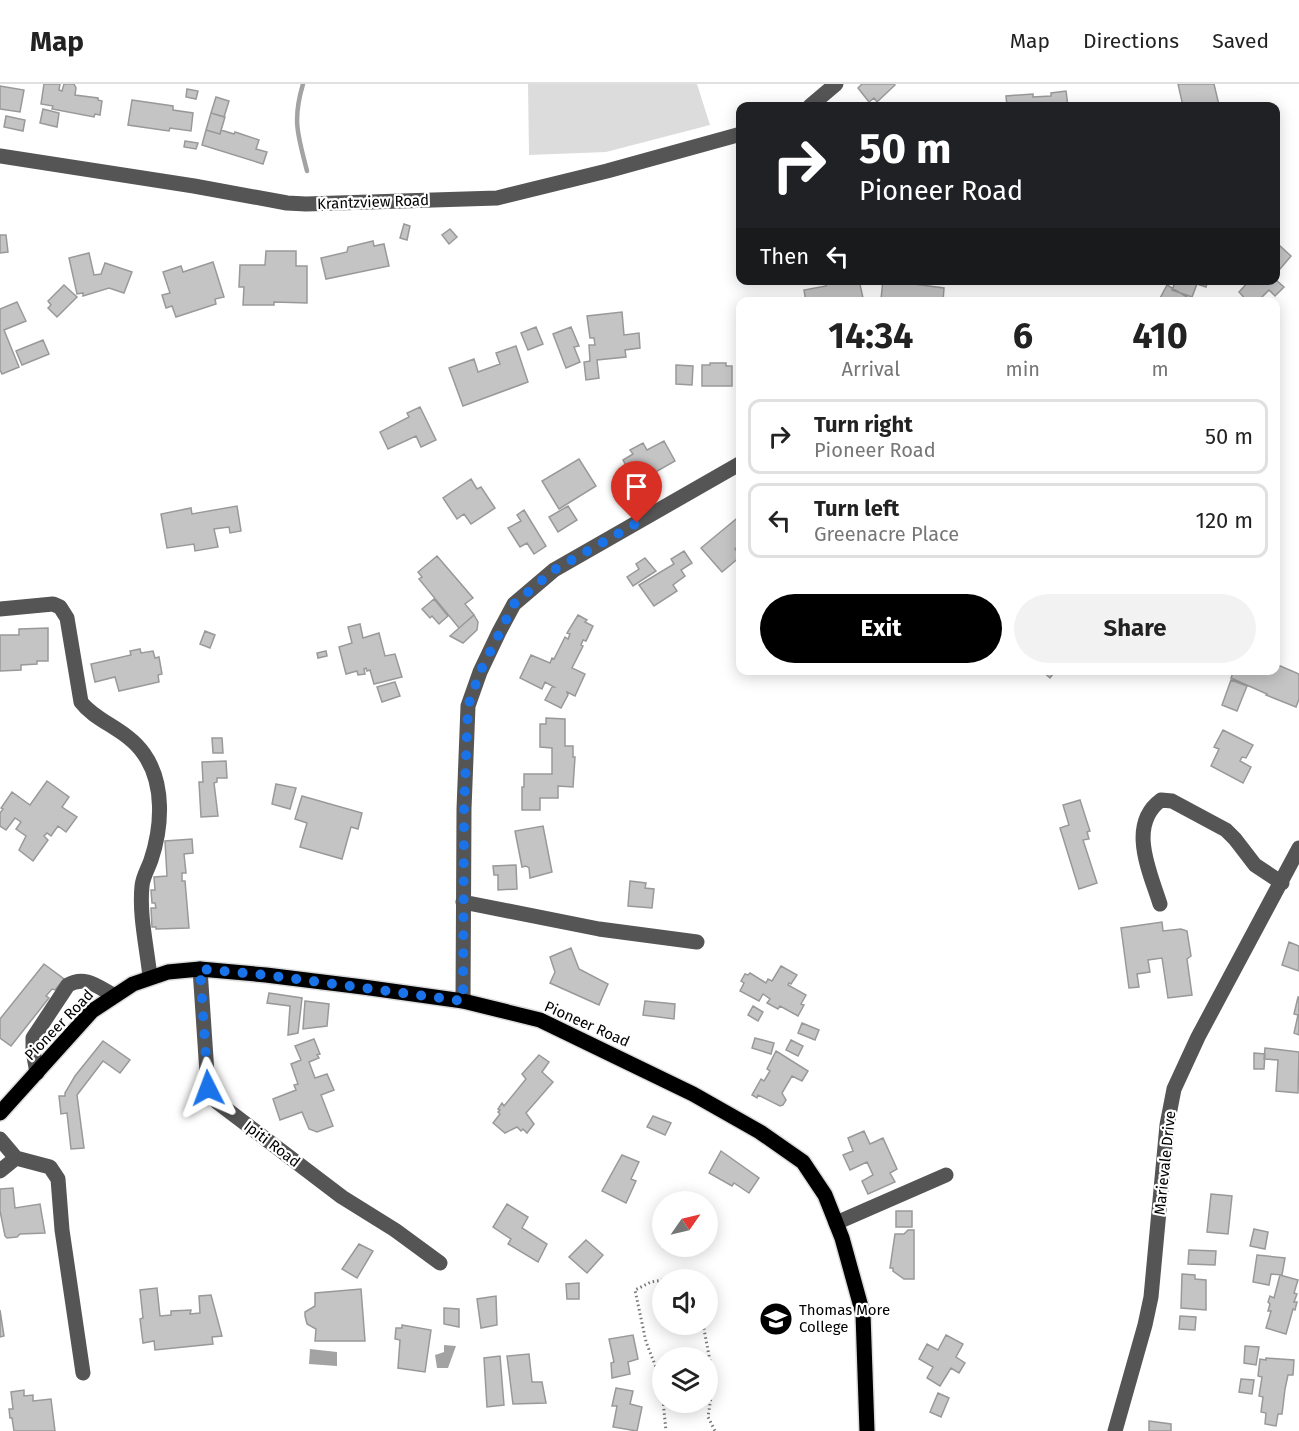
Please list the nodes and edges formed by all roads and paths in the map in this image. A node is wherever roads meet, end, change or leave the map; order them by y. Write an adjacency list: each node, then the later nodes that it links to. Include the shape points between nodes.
1 (836, 84): 2 (street)
2 (815, 102)
3 (736, 135): 4 (street, Krantzview Road, via 496,198 306,204)
4 (0, 156)
5 (736, 466): 9 (street, via 554,570 514,604 480,672 468,706)
6 (0, 609): 13 (street, via 53,604 60,607 67,618 81,702 137,744 158,782 156,839 142,885 141,903)
7 (1299, 848): 8 (street, Marievale Drive)
8 (1282, 883): 10 (street, via 1255,865 1226,830 1172,801 1161,800 1147,815 1142,849); 30 (street, Marievale Drive, via 1174,1089 1167,1125 1151,1297)
9 (463, 902): 11 (street); 15 (street)
10 (1160, 904)
11 (697, 942)
12 (200, 969): 13 (main road, Pioneer Road); 15 (main road, Pioneer Road); 23 (street, Ipiti Road, via 208,1088 217,1102 342,1197)
13 (150, 977): 14 (main road, Pioneer Road)
14 (113, 995): 16 (main road, Pioneer Road, via 92,1011); 16 (street, via 87,981 68,985 33,1038)
15 (463, 1001): 22 (main road, Pioneer Road, via 540,1020 693,1094 760,1132 803,1162 825,1195)
16 (37, 1073): 17 (main road, Pioneer Road)
17 (0, 1113)
18 (0, 1139): 19 (street)
19 (16, 1158): 20 (street); 26 (street, via 50,1167 58,1179)
20 (0, 1171)
21 (946, 1175): 22 (street)
22 (836, 1223): 29 (main road, Pioneer Road, via 862,1314)
23 (440, 1263)
24 (652, 1282): 27 (path, via 635,1290 646,1341 661,1380)
25 (704, 1335): 28 (path, via 710,1361 708,1417)
26 (83, 1373)
27 (666, 1431)
28 (716, 1431)
29 (867, 1431)
30 (1115, 1431)

